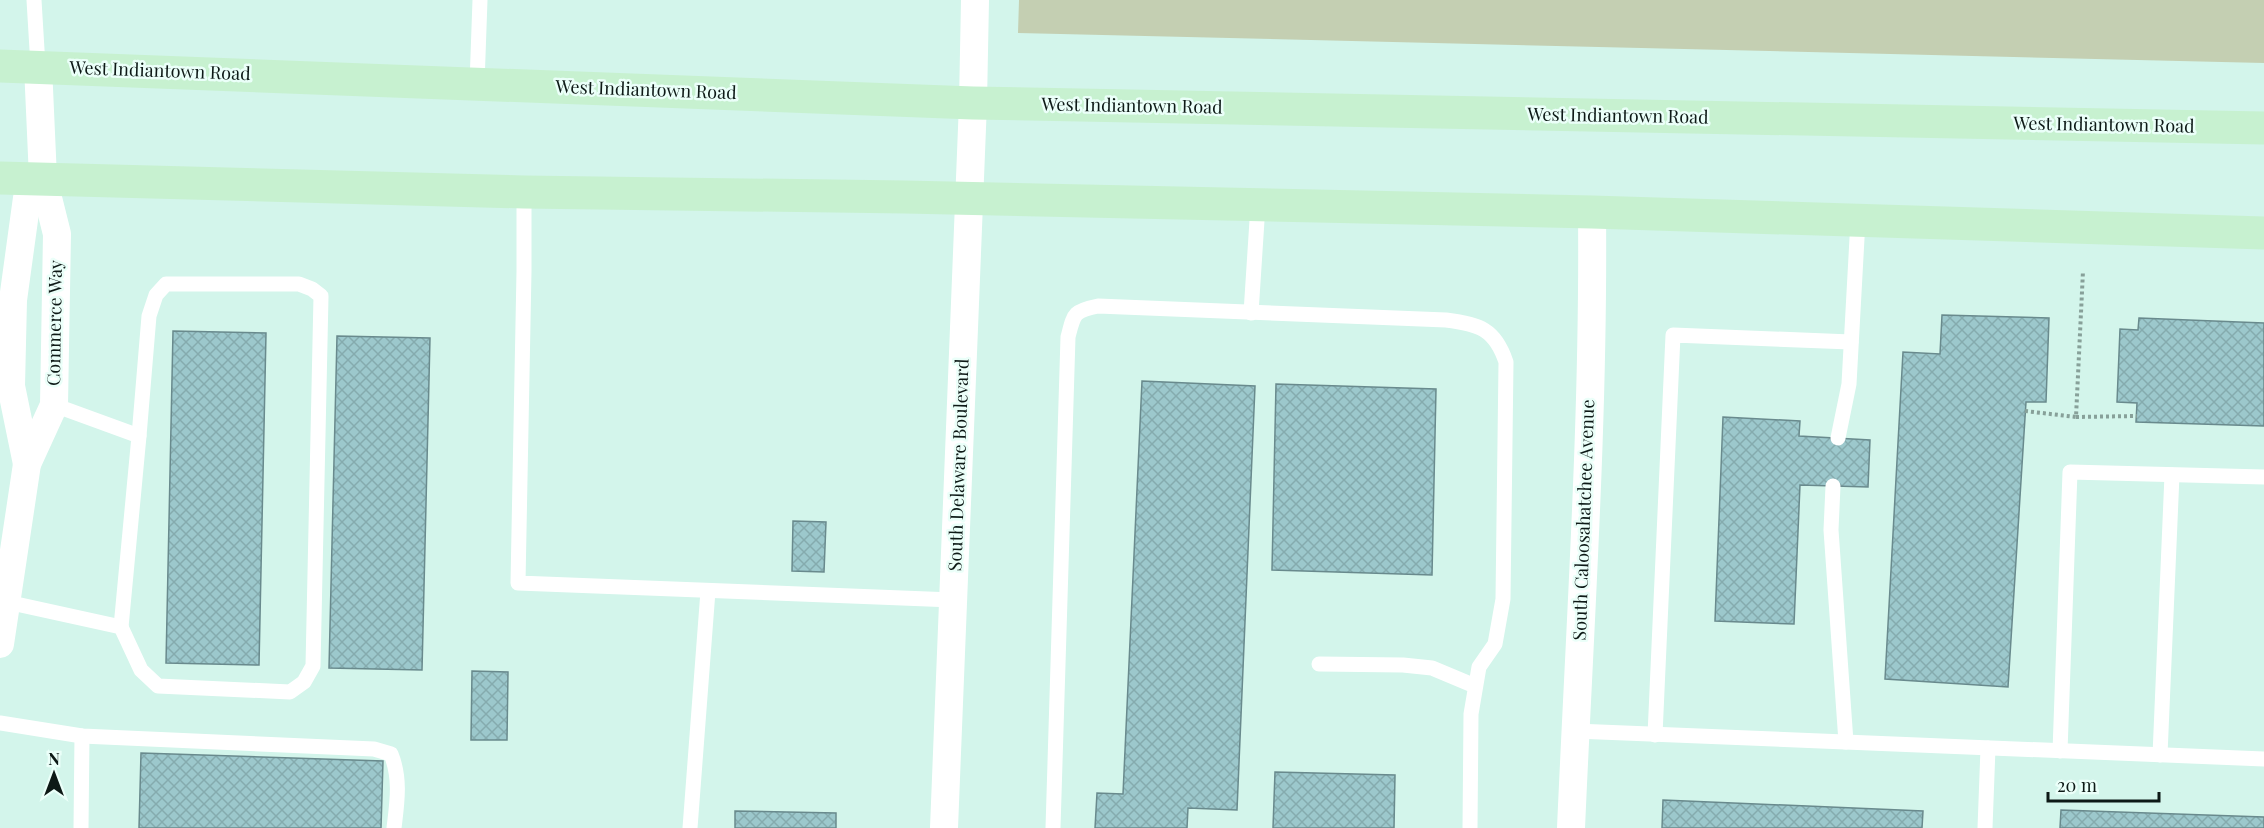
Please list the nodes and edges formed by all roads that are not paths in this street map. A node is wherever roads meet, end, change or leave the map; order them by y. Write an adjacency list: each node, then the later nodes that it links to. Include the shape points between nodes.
1 (34, 0): 5 (lane)
2 (480, 0): 6 (lane)
3 (975, 0): 7 (street, South Delaware Boulevard)
4 (0, 66): 5 (main road, West Indiantown Road)
5 (38, 66): 6 (main road, West Indiantown Road); 9 (street, Commerce Way)
6 (477, 84): 7 (main road, West Indiantown Road)
7 (973, 103): 8 (main road, West Indiantown Road); 12 (street, South Delaware Boulevard)
8 (2264, 128)
9 (43, 177): 10 (main road); 11 (main road); 19 (street, Commerce Way, via 57,234); 22 (street, Commerce Way, via 27,198 13,300 11,386)
10 (0, 178)
11 (524, 192): 12 (main road); 26 (lane, via 518,583)
12 (969, 198): 13 (main road); 27 (street, South Delaware Boulevard)
13 (1258, 204): 14 (main road); 17 (lane)
14 (1592, 212): 15 (main road); 34 (street, South Caloosahatchee Avenue, via 1593,303)
15 (1858, 220): 16 (main road); 18 (lane)
16 (2264, 233)
17 (1251, 313): 32 (lane, via 1446,320 1473,324 1492,335 1501,348 1506,362 1503,599 1495,644 1479,667); 46 (lane, via 1098,306 1080,309 1073,316 1068,337)
18 (1851, 342): 21 (lane, via 1849,384); 35 (lane, via 1673,335)
19 (54, 405): 20 (lane); 22 (street, Commerce Way)
20 (139, 436): 29 (lane); 29 (lane, via 149,316 156,295 166,284 299,284 321,296 313,666 304,682 290,692 158,686 141,670)
21 (1838, 438)
22 (27, 464): 28 (street, Commerce Way)
23 (2172, 475): 24 (lane); 39 (lane, via 2070,472); 40 (lane)
24 (2264, 477)
25 (1833, 486): 37 (lane, via 1831,530)
26 (708, 591): 27 (lane); 44 (lane)
27 (953, 600): 45 (street, South Delaware Boulevard)
28 (7, 602): 29 (lane); 30 (street, Commerce Way)
29 (121, 627)
30 (0, 644)
31 (1319, 664): 32 (lane, via 1432,668)
32 (1475, 686): 47 (lane, via 1470,714)
33 (0, 723): 36 (lane)
34 (1575, 731): 35 (lane); 48 (street, South Caloosahatchee Avenue)
35 (1655, 735): 37 (lane)
36 (82, 736): 42 (lane); 43 (lane, via 374,749 391,754 398,795)
37 (1846, 742): 38 (lane)
38 (1988, 748): 39 (lane); 49 (lane)
39 (2060, 751): 40 (lane)
40 (2160, 755): 41 (lane)
41 (2264, 759)
42 (81, 828)
43 (394, 828)
44 (690, 828)
45 (945, 828)
46 (1053, 828)
47 (1470, 828)
48 (1571, 828)
49 (1985, 828)

